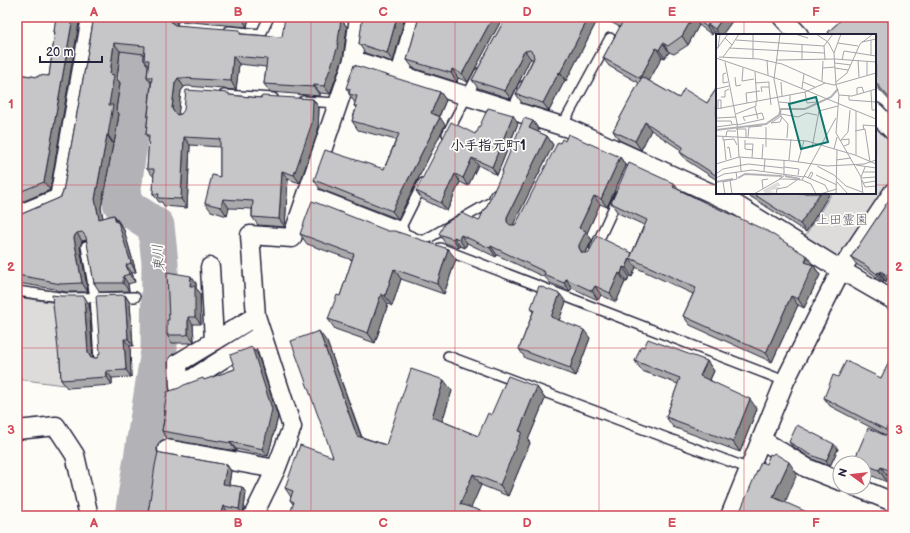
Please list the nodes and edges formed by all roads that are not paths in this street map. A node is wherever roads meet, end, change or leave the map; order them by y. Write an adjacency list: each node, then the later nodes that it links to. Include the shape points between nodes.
1 (91, 17): 31 (street, via 59,198)
2 (269, 17): 6 (lane, via 260,34)
3 (359, 17): 9 (street)
4 (416, 17): 11 (street)
5 (782, 17): 7 (street)
6 (221, 30)
7 (798, 34)
8 (610, 38): 20 (lane)
9 (353, 60): 11 (street); 17 (street)
10 (485, 63): 14 (lane)
11 (400, 75): 14 (street)
12 (528, 77): 19 (lane)
13 (218, 94): 15 (lane)
14 (467, 96): 19 (street); 22 (lane)
15 (282, 99)
16 (298, 100): 17 (lane)
17 (338, 103): 29 (street)
18 (876, 113): 21 (street)
19 (521, 116): 20 (street)
20 (565, 129): 26 (street, via 634,162)
21 (893, 131)
22 (445, 139)
23 (427, 174): 32 (lane)
24 (498, 186): 33 (lane, via 493,201)
25 (623, 186): 35 (lane)
26 (716, 191)
27 (893, 192): 37 (street)
28 (725, 194): 30 (street)
29 (306, 195): 32 (street); 42 (street, via 292,238 250,235)
30 (736, 198): 37 (street)
31 (17, 215)
32 (399, 232): 33 (lane)
33 (423, 241): 47 (lane)
34 (86, 246): 40 (lane)
35 (591, 256)
36 (210, 267): 44 (street)
37 (841, 270): 41 (street); 47 (street)
38 (17, 291): 40 (lane, via 66,298)
39 (135, 296): 40 (lane)
40 (95, 297): 46 (lane)
41 (893, 300)
42 (256, 316): 43 (street); 44 (street)
43 (262, 334): 44 (street, via 179,387 178,363); 51 (street, via 292,427)
44 (214, 341)
45 (448, 356): 52 (lane)
46 (98, 360)
47 (786, 381): 49 (street)
48 (17, 430): 56 (street, via 56,426 75,455)
49 (762, 440): 52 (street); 53 (street, via 807,468)
50 (167, 449): 51 (street)
51 (276, 469): 57 (street)
52 (750, 469): 58 (street)
53 (832, 478)
54 (872, 493): 55 (street)
55 (893, 502)
56 (89, 516)
57 (253, 516)
58 (730, 516)

